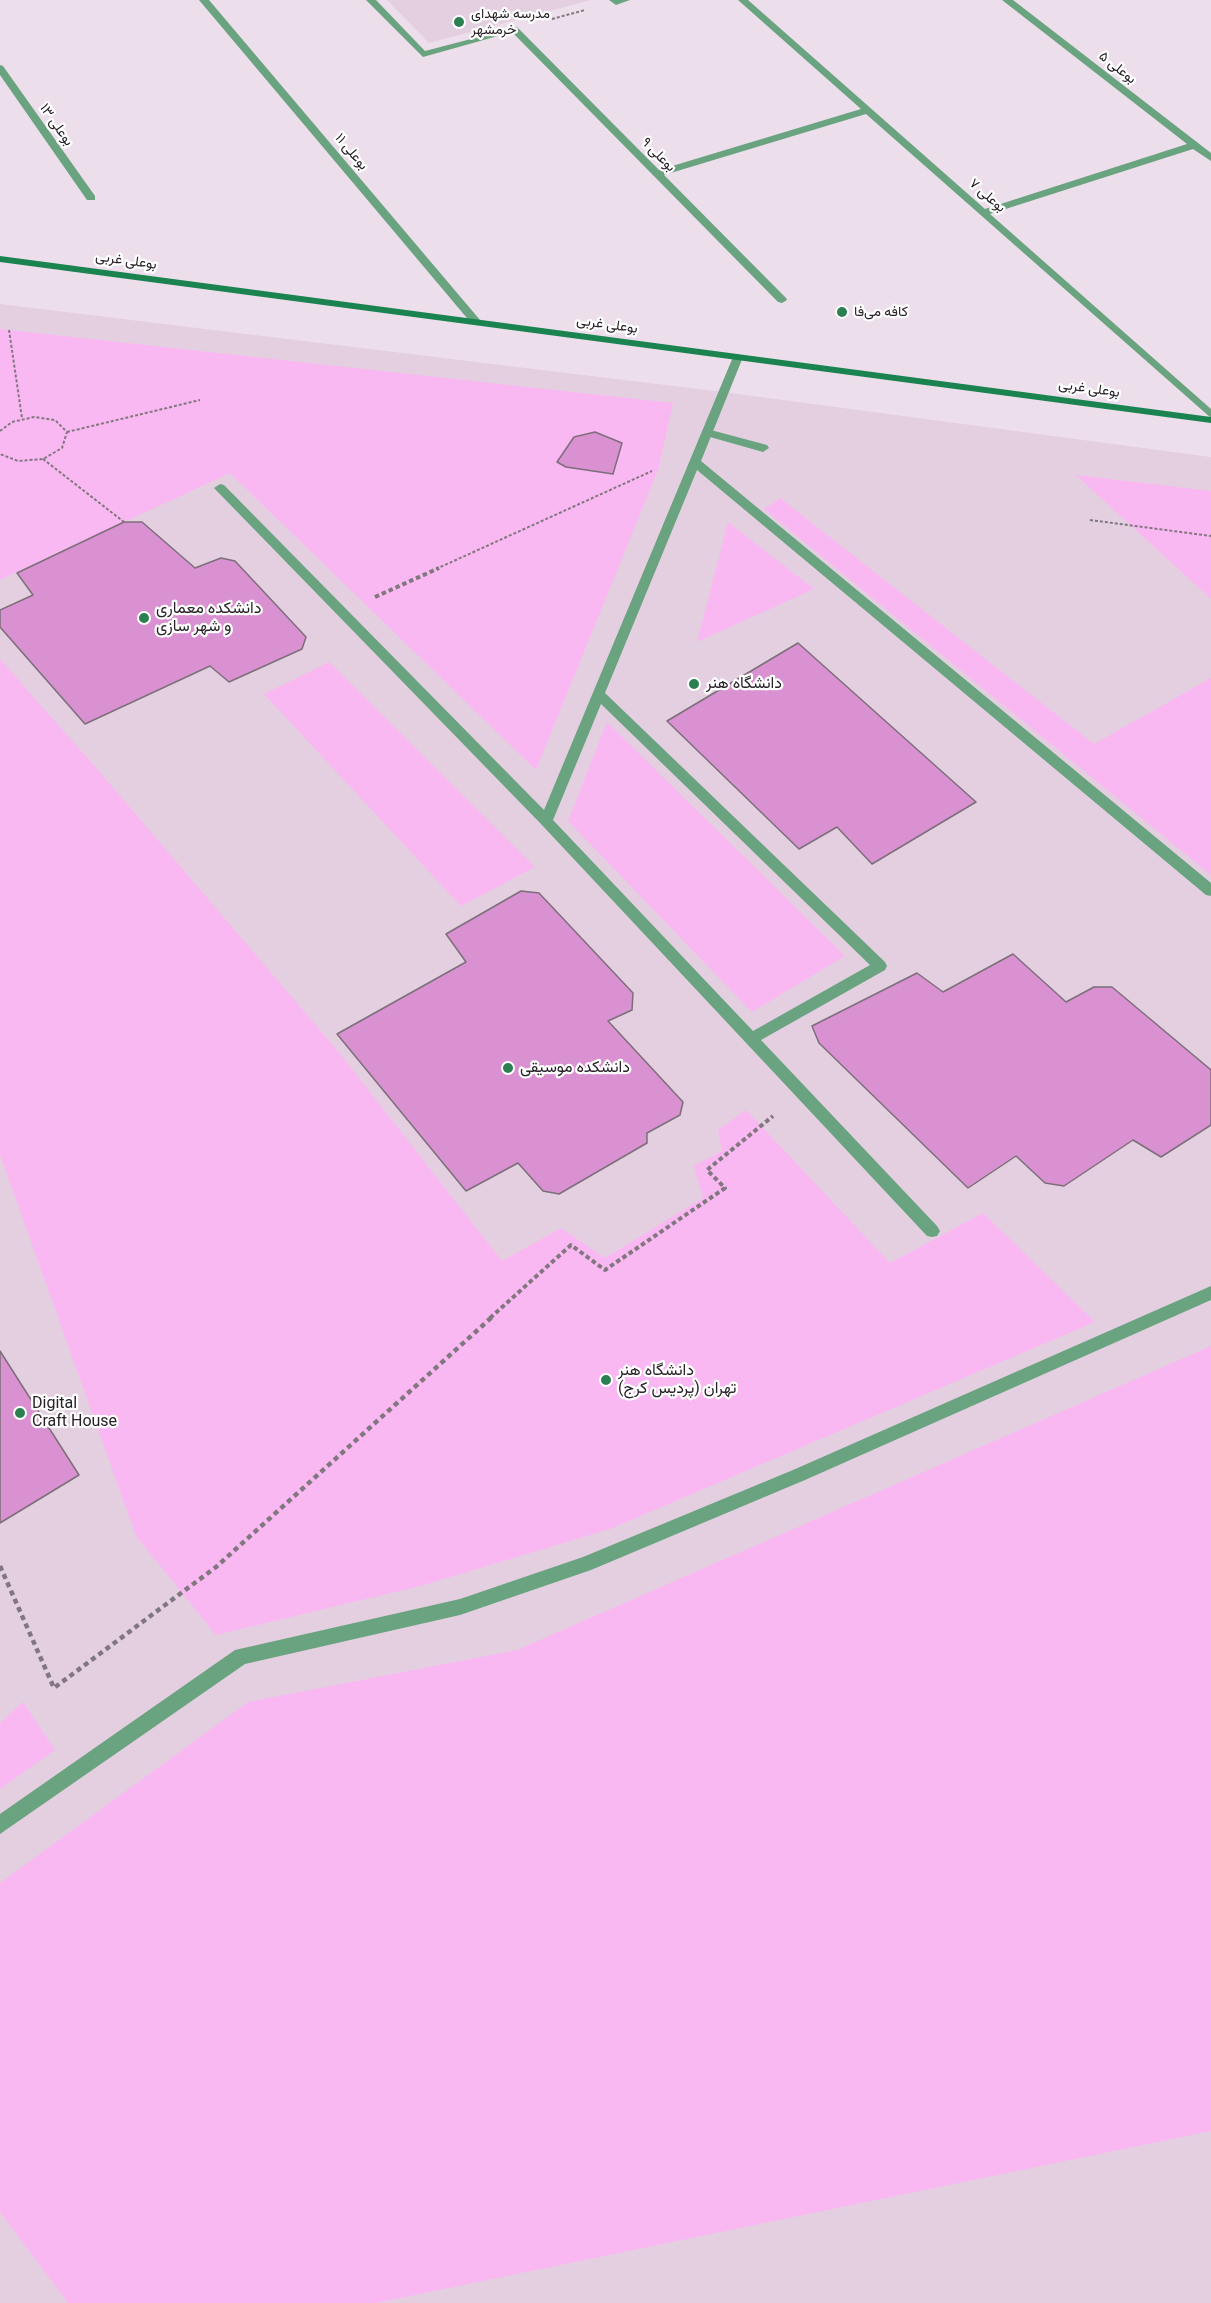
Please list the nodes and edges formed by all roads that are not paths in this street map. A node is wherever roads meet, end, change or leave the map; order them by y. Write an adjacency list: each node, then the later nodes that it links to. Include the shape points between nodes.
1 (204, 0): 14 (street, بوعلی ۱۱)
2 (371, 0): 9 (street, بوعلی ۹, via 423,54 514,29)
3 (743, 0): 6 (street, بوعلی ۷)
4 (1007, 0): 7 (street, بوعلی ۵)
5 (0, 68): 10 (street, بوعلی ۱۳)
6 (869, 110): 9 (street); 11 (street, بوعلی ۷)
7 (1195, 145): 8 (street, بوعلی ۵); 11 (street)
8 (1211, 158)
9 (657, 174): 13 (street, بوعلی ۹)
10 (91, 198)
11 (985, 212): 16 (street, بوعلی ۷)
12 (0, 259): 14 (street, بوعلی غربی)
13 (782, 300)
14 (476, 322): 15 (street, بوعلی غربی)
15 (738, 357): 17 (street, بوعلی غربی); 18 (street)
16 (1211, 415)
17 (1211, 420)
18 (708, 433): 19 (street); 20 (street)
19 (762, 448)
20 (696, 463): 22 (street); 24 (street)
21 (220, 488): 23 (street)
22 (599, 695): 23 (street); 25 (street, via 880,966)
23 (546, 821): 25 (street)
24 (1211, 891)
25 (751, 1039): 26 (street)
26 (932, 1231)
27 (1211, 1293): 28 (street, via 799,1475 585,1564 460,1606 241,1656)
28 (0, 1826)

